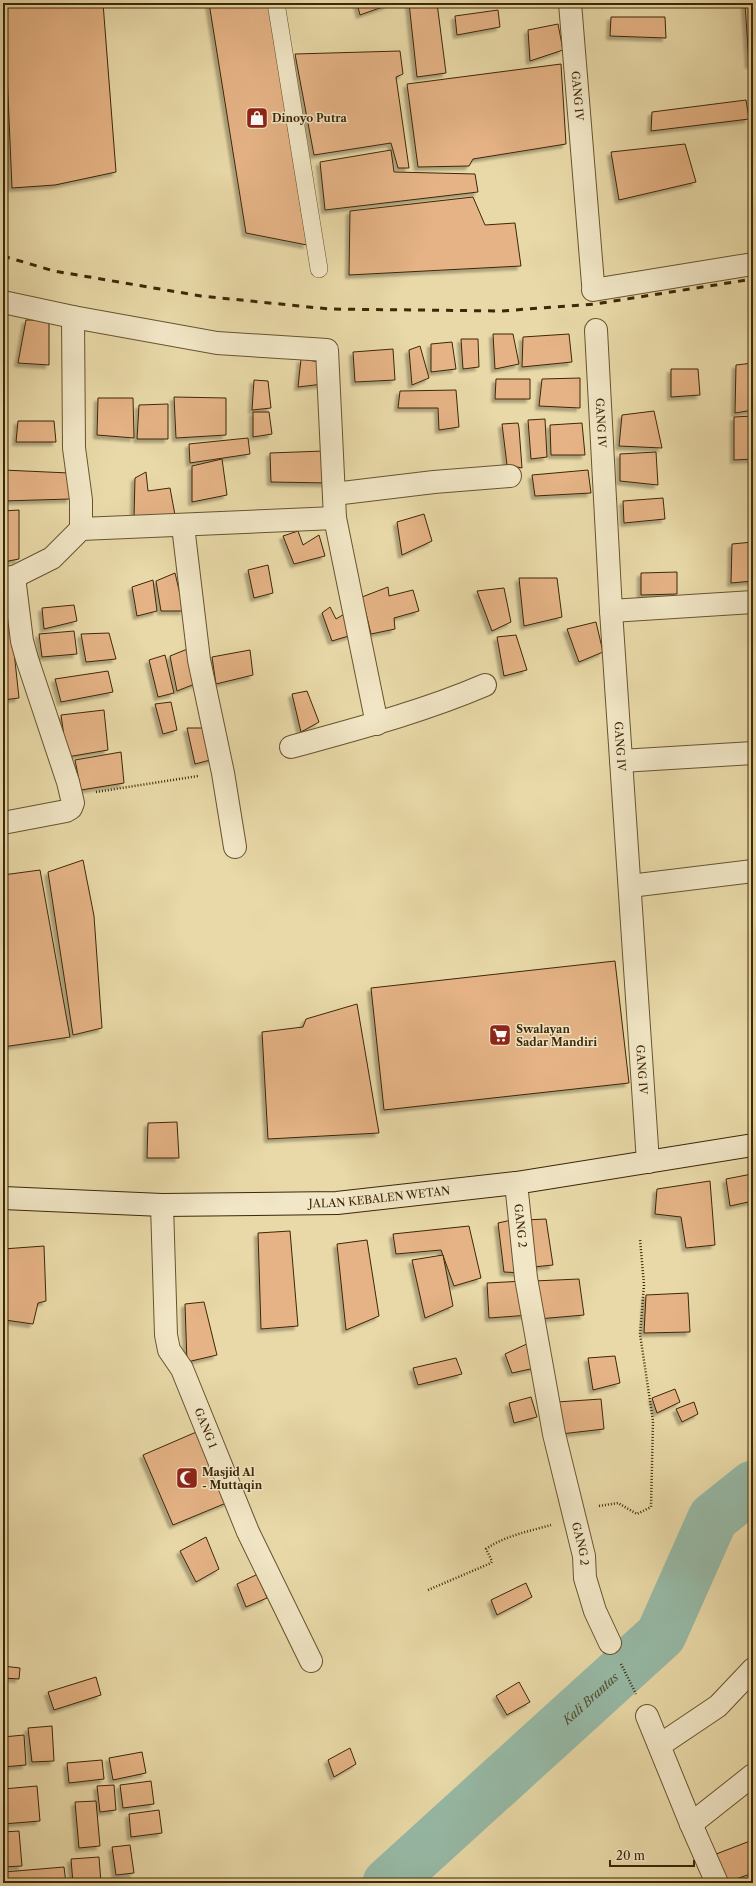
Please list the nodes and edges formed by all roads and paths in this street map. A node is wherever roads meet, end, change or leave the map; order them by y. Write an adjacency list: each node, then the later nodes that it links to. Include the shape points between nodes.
1 (276, 3): 4 (lane)
2 (570, 3): 3 (street, GANG IV, via 593,287)
3 (753, 264)
4 (320, 269)
5 (3, 302): 6 (street)
6 (73, 317): 9 (street, via 217,343 326,349); 12 (street, via 74,448 81,500)
7 (596, 330): 15 (street, GANG IV)
8 (510, 476): 9 (street)
9 (334, 494): 10 (street)
10 (335, 518): 11 (street); 17 (street)
11 (183, 526): 12 (street); 21 (street, via 200,660)
12 (81, 529): 13 (street, via 52,558)
13 (9, 578): 22 (street, via 27,659)
14 (753, 602): 15 (street)
15 (611, 611): 20 (street, GANG IV)
16 (485, 685): 17 (street)
17 (377, 724): 18 (street)
18 (291, 747)
19 (753, 754): 20 (street)
20 (621, 761): 26 (street, GANG IV)
21 (222, 773): 22 (path); 24 (street)
22 (72, 796): 23 (street, via 73,806 66,811)
23 (3, 823)
24 (235, 847)
25 (753, 871): 26 (street)
26 (630, 886): 28 (street, GANG IV)
27 (753, 1146): 28 (street, JALAN KEBALEN WETAN)
28 (648, 1162): 29 (street, JALAN KEBALEN WETAN)
29 (516, 1183): 31 (street, JALAN KEBALEN WETAN, via 338,1203); 33 (street, GANG 2, via 526,1278 554,1434)
30 (3, 1198): 31 (street, JALAN KEBALEN WETAN)
31 (162, 1204): 36 (street, GANG 1, via 166,1335 169,1350 182,1369 248,1532)
32 (640, 1239): 33 (path, via 644,1285 640,1334 653,1421 651,1507 637,1514 618,1503)
33 (574, 1514): 34 (path, via 493,1545 486,1549 491,1563); 35 (street, GANG 2, via 584,1556 585,1578 595,1611)
34 (428, 1590)
35 (610, 1643): 38 (path)
36 (311, 1661)
37 (753, 1669): 39 (street, via 718,1706)
38 (647, 1716): 39 (street)
39 (660, 1745): 41 (street)
40 (753, 1775): 41 (street)
41 (691, 1824): 42 (street)
42 (717, 1883)

